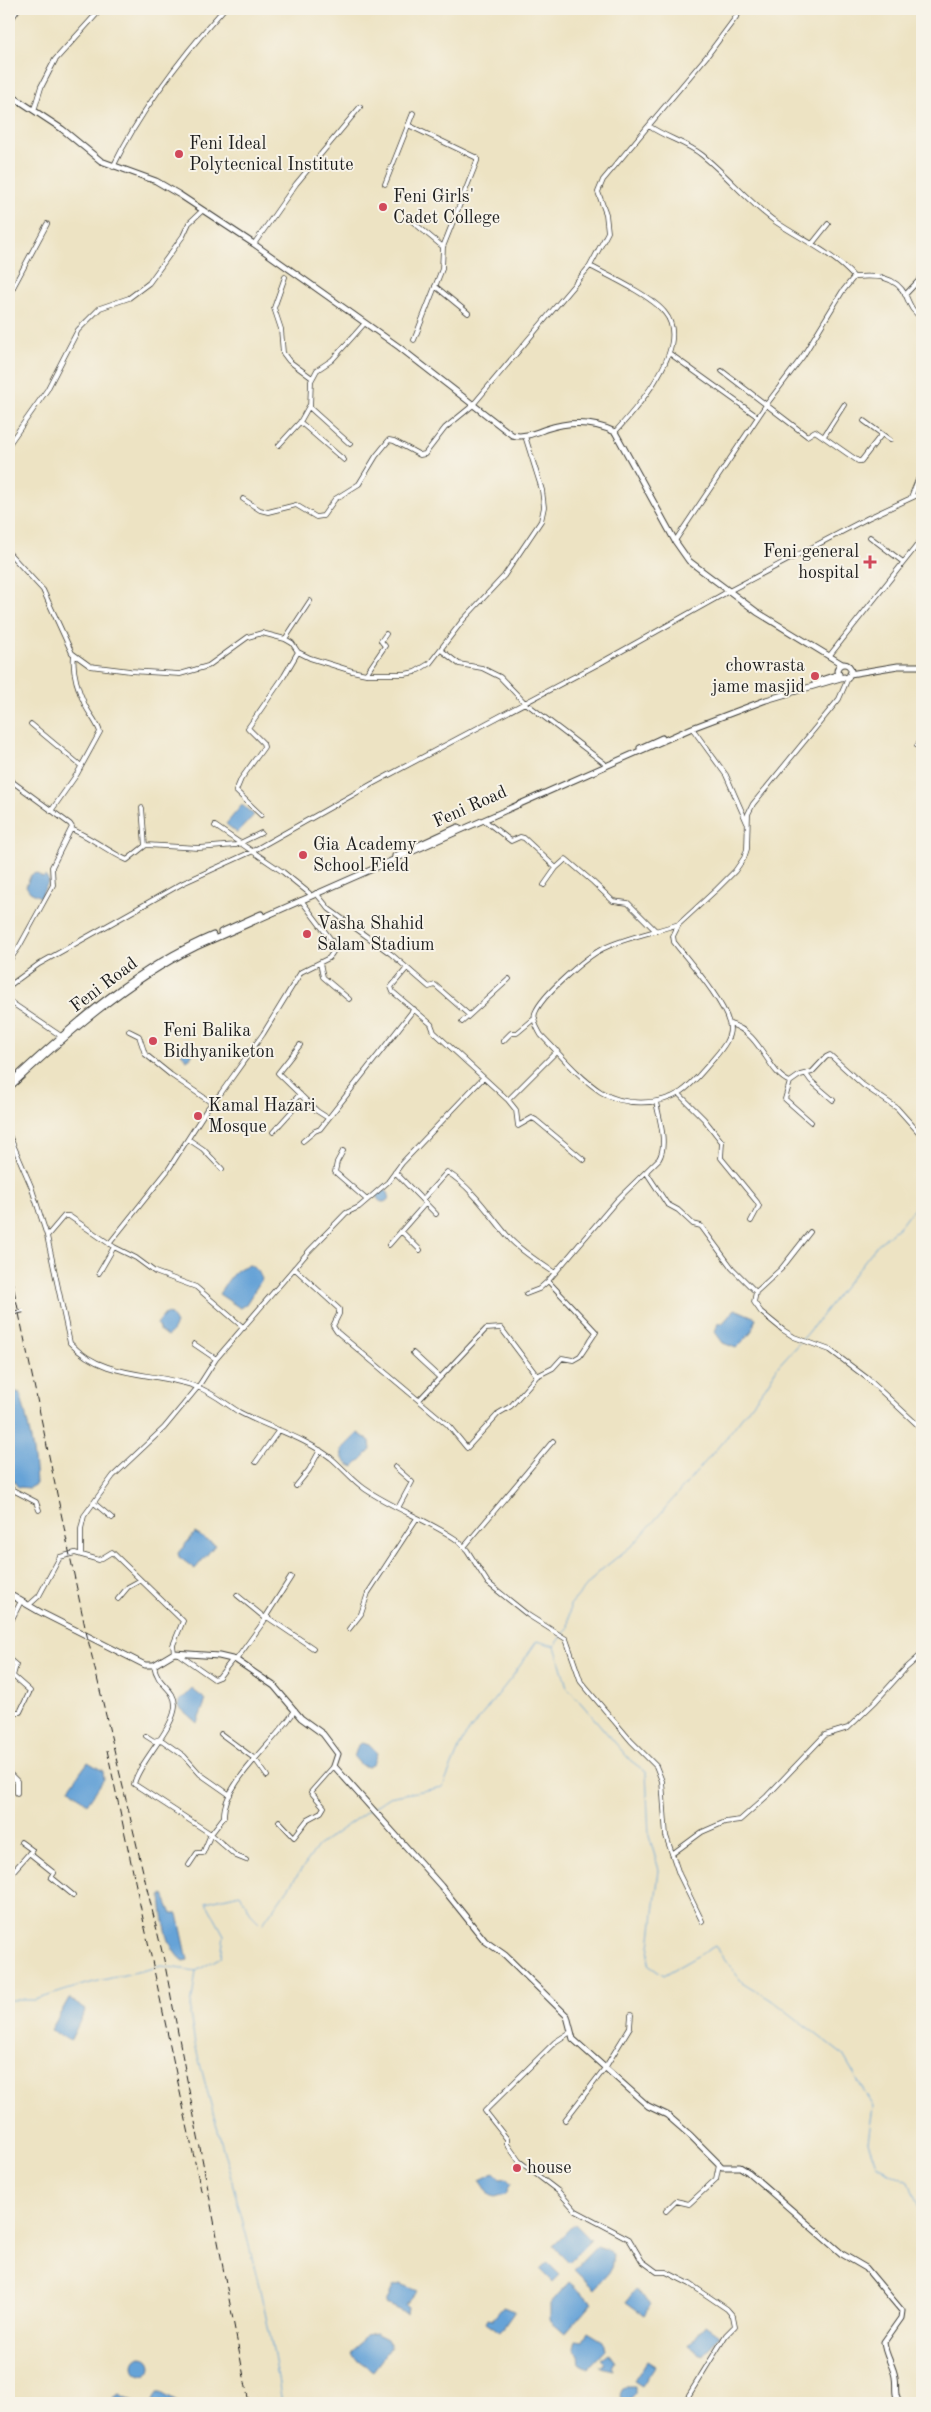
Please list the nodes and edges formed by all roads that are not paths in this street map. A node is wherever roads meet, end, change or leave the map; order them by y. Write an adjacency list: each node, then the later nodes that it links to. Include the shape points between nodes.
1 (18, 9): 5 (street)
2 (100, 9): 8 (street, via 55,60)
3 (224, 9): 12 (street, via 170,75 124,143)
4 (742, 9): 11 (street, via 708,56)
5 (9, 23)
6 (9, 94): 8 (main road)
7 (360, 107): 18 (street, via 296,184)
8 (34, 110): 12 (main road, via 62,129 89,154)
9 (413, 113): 10 (street)
10 (408, 125): 13 (street); 20 (street, via 477,158)
11 (649, 126): 19 (street, via 701,155 770,217); 21 (street, via 600,186 599,199 609,226)
12 (113, 166): 14 (main road, via 156,181)
13 (385, 184)
14 (203, 210): 18 (main road); 47 (street, via 189,223 149,283 129,298 100,308 78,330 47,390)
15 (414, 222): 20 (street)
16 (47, 224): 26 (street)
17 (828, 224): 19 (street)
18 (254, 244): 30 (main road)
19 (812, 244): 23 (street)
20 (443, 247): 25 (street, via 442,269)
21 (590, 266): 32 (street, via 664,311 671,322 673,334); 38 (street)
22 (285, 277): 34 (street, via 274,308 281,329 283,352 289,361)
23 (854, 277): 27 (street, via 883,276); 35 (street, via 803,356)
24 (922, 277): 27 (street)
25 (435, 286): 28 (street); 31 (street)
26 (9, 295)
27 (905, 295): 29 (street, via 910,308)
28 (468, 313)
29 (922, 318)
30 (365, 323): 34 (street); 38 (main road)
31 (414, 340)
32 (669, 353): 39 (street); 42 (street, via 650,390)
33 (722, 371): 35 (street)
34 (312, 378): 37 (street)
35 (766, 405): 39 (street); 45 (street, via 807,436 816,431)
36 (844, 405): 45 (street)
37 (309, 406): 41 (street); 48 (street)
38 (472, 406): 44 (main road, via 512,435); 56 (street, via 445,428 424,454 390,440 376,456 360,484 335,500 325,515 316,517 296,505 268,512)
39 (758, 418): 59 (street)
40 (864, 421): 43 (street)
41 (300, 422): 49 (street); 51 (street)
42 (615, 432): 44 (main road, via 577,422); 59 (main road)
43 (882, 434): 45 (street, via 860,461); 46 (street)
44 (525, 436): 66 (street, via 542,490 544,507 541,521 504,576)
45 (824, 436)
46 (890, 440)
47 (9, 444)
48 (350, 444)
49 (279, 445)
50 (922, 449): 52 (street)
51 (344, 460)
52 (922, 460)
53 (922, 470): 55 (street)
54 (922, 493): 55 (street)
55 (912, 497): 62 (street)
56 (243, 499)
57 (870, 537): 61 (street)
58 (922, 539): 61 (street)
59 (675, 541): 62 (main road, via 689,561)
60 (9, 553): 68 (street, via 43,590)
61 (903, 562): 69 (street)
62 (730, 591): 69 (main road, via 757,612); 74 (street)
63 (310, 601): 65 (street)
64 (386, 634): 72 (street, via 381,641 385,646)
65 (285, 639): 67 (street); 68 (street, via 255,634 208,666 180,674 90,666)
66 (440, 650): 72 (street, via 430,663 414,672); 74 (street, via 459,664 482,668 500,677)
67 (298, 652): 72 (street); 84 (street, via 248,728 264,747 236,790)
68 (74, 655): 80 (street, via 79,688 100,730)
69 (830, 655): 70 (main road)
70 (842, 664): 73 (main road, via 849,666); 73 (main road, via 838,668)
71 (922, 664): 73 (main road, Feni Road, via 897,664)
72 (366, 674)
73 (847, 674): 76 (main road); 79 (main road, Feni Road, via 713,716); 87 (street, via 839,698 753,804)
74 (527, 702): 79 (street); 92 (street)
75 (31, 724): 80 (street)
76 (692, 728): 85 (main road); 87 (street, via 726,775)
77 (922, 740): 78 (street)
78 (917, 746)
79 (604, 764): 95 (main road, Feni Road)
80 (80, 765): 83 (street)
81 (10, 780): 83 (street)
82 (142, 808): 91 (street)
83 (51, 811): 88 (street, via 70,824)
84 (261, 815)
85 (484, 820): 93 (street, via 511,841 520,836 524,838); 96 (main road)
86 (215, 826): 90 (street)
87 (747, 826): 98 (street, via 747,849 735,871)
88 (71, 829): 91 (street, via 128,860); 100 (street, via 52,867 53,885)
89 (261, 833): 90 (street)
90 (240, 845): 91 (street, via 199,848); 92 (street)
91 (145, 846)
92 (251, 852): 95 (street); 104 (street, via 122,916 39,964)
93 (556, 868): 94 (street); 99 (street, via 566,859 613,901 628,903)
94 (544, 885)
95 (309, 893): 113 (main road, Feni Road, via 156,963)
96 (316, 893): 97 (main road); 102 (street, via 329,908)
97 (301, 900): 101 (street, via 334,946 329,958); 121 (main road, via 209,940 149,972 98,1011)
98 (679, 924): 99 (street); 111 (street, via 673,936 674,942 715,997)
99 (656, 931): 109 (street, via 602,949 542,1002)
100 (9, 961)
101 (320, 963): 105 (street, via 323,977); 127 (street, via 301,972 248,1055)
102 (407, 968): 107 (street, via 391,990); 108 (street, via 429,987 435,985)
103 (509, 979): 108 (street)
104 (9, 986)
105 (349, 999)
106 (9, 1001): 113 (street)
107 (414, 1009): 118 (street); 128 (street)
108 (469, 1015): 110 (street)
109 (534, 1018): 114 (street); 116 (street, via 541,1035)
110 (462, 1022)
111 (730, 1024): 119 (street, via 748,1032 781,1076); 123 (street, via 723,1048)
112 (129, 1031): 127 (street, via 139,1036 145,1054 154,1062)
113 (61, 1036): 120 (main road, Feni Road)
114 (503, 1042)
115 (300, 1045): 122 (street, via 278,1072)
116 (557, 1051): 124 (street); 126 (street, via 603,1094 634,1102)
117 (806, 1074): 119 (street); 125 (street); 132 (street, via 826,1057 833,1056 863,1085 897,1108)
118 (483, 1078): 124 (street); 138 (street)
119 (790, 1082): 129 (street, via 785,1099)
120 (9, 1084)
121 (9, 1088)
122 (300, 1094): 128 (street); 130 (street, via 290,1105 292,1110)
123 (679, 1094): 126 (street); 144 (street, via 704,1118 722,1142 722,1158 757,1202 757,1213)
124 (508, 1100): 136 (street, via 516,1110 518,1126 532,1118 536,1120)
125 (833, 1100)
126 (656, 1102): 139 (street, via 662,1151)
127 (212, 1103): 133 (street)
128 (328, 1118): 134 (street, via 320,1129)
129 (811, 1122)
130 (273, 1132)
131 (9, 1135): 147 (street, via 31,1186)
132 (922, 1136)
133 (188, 1139): 137 (street); 148 (street, via 160,1182)
134 (303, 1141)
135 (343, 1150): 140 (street, via 335,1172)
136 (584, 1160)
137 (222, 1169)
138 (395, 1172): 140 (street); 141 (street)
139 (646, 1172): 154 (street, via 618,1199); 156 (street, via 667,1204 693,1224 702,1226 732,1268)
140 (367, 1200): 152 (street, via 346,1213)
141 (422, 1200): 142 (street); 154 (street, via 447,1172 512,1241)
142 (425, 1204): 143 (street); 145 (street)
143 (436, 1214)
144 (751, 1221)
145 (401, 1231): 149 (street); 151 (street)
146 (810, 1232): 156 (street, via 781,1269)
147 (47, 1236): 148 (street, via 66,1215); 166 (street, via 70,1343 103,1366)
148 (109, 1244): 150 (street)
149 (388, 1245)
150 (114, 1247): 153 (street); 160 (street, via 155,1272 196,1287)
151 (420, 1250)
152 (294, 1268): 160 (street); 167 (street, via 339,1309 333,1326 337,1332)
153 (99, 1273)
154 (555, 1273): 155 (street)
155 (548, 1281): 157 (street); 164 (street, via 596,1332 580,1356 573,1360 562,1358 553,1368)
156 (756, 1292): 168 (street, via 754,1302 761,1312 794,1337 830,1350 867,1378)
157 (526, 1294)
158 (23, 1311): 159 (street, bridge)
159 (9, 1314)
160 (244, 1328): 163 (street)
161 (194, 1344): 163 (street)
162 (413, 1353): 165 (street)
163 (216, 1360): 166 (street)
164 (537, 1376): 165 (street, via 500,1328 486,1329); 167 (street, via 467,1448 448,1425)
165 (440, 1378): 167 (street)
166 (198, 1387): 169 (street); 176 (street, via 154,1439 113,1476)
167 (419, 1400)
168 (922, 1429)
169 (279, 1430): 171 (street); 172 (street)
170 (553, 1441): 181 (street)
171 (320, 1450): 174 (street); 177 (street, via 365,1489)
172 (256, 1462)
173 (395, 1467): 177 (street, via 412,1482)
174 (296, 1486)
175 (9, 1488): 178 (street, via 36,1502)
176 (94, 1503): 179 (street); 182 (street, via 84,1516)
177 (398, 1508): 180 (street)
178 (39, 1510)
179 (112, 1518)
180 (416, 1518): 181 (street, via 445,1532); 192 (street, via 368,1592 361,1614)
181 (464, 1547): 214 (street, via 488,1583 528,1616 566,1639 581,1682 656,1766 662,1781 666,1836)
182 (80, 1555): 184 (street, via 99,1560 112,1552); 189 (street, via 75,1553 60,1558 39,1596)
183 (291, 1577): 190 (street)
184 (140, 1581): 187 (street); 194 (street, via 183,1622 174,1645)
185 (9, 1594): 188 (main road)
186 (237, 1595): 190 (street)
187 (118, 1599)
188 (21, 1602): 189 (main road); 191 (street)
189 (29, 1605): 198 (main road, via 126,1657)
190 (264, 1618): 193 (street, via 271,1619); 197 (street)
191 (9, 1625)
192 (349, 1629)
193 (313, 1648)
194 (176, 1653): 197 (main road); 197 (street, via 214,1679); 198 (main road)
195 (922, 1654): 214 (street, via 848,1728 825,1735 740,1820 725,1822 702,1832)
196 (9, 1659): 200 (street, via 16,1665 13,1676 30,1691 20,1712)
197 (235, 1659): 199 (main road, via 274,1686)
198 (154, 1665): 203 (street, via 156,1676 173,1695 175,1706)
199 (295, 1710): 204 (street); 205 (main road, via 332,1745 338,1754)
200 (9, 1712)
201 (222, 1734): 204 (street)
202 (146, 1736): 203 (street)
203 (158, 1740): 209 (street, via 170,1744 200,1774); 211 (street, via 134,1784)
204 (254, 1759): 207 (street); 209 (street)
205 (334, 1766): 210 (street, via 311,1792 324,1807 322,1812 308,1819 294,1837); 221 (main road, via 441,1886 485,1942 505,1955 566,2016 570,2024)
206 (9, 1773): 208 (street, via 17,1781)
207 (267, 1776)
208 (17, 1794)
209 (230, 1795): 211 (street, via 223,1811 224,1817)
210 (279, 1821)
211 (211, 1834): 215 (street, via 236,1856); 216 (street, via 203,1853 197,1853)
212 (21, 1842): 213 (street, via 32,1850)
213 (29, 1854): 217 (street); 218 (street, via 54,1873 51,1877)
214 (672, 1854): 219 (street)
215 (246, 1860)
216 (189, 1865)
217 (9, 1876)
218 (73, 1895)
219 (702, 1921)
220 (631, 2015): 222 (street, via 630,2027)
221 (569, 2033): 222 (main road); 226 (street, via 555,2042 485,2111 520,2161 558,2191 576,2211 629,2239 642,2262 657,2272 666,2272 690,2284 733,2316 735,2326 726,2335)
222 (605, 2068): 223 (street); 224 (main road, via 648,2106 673,2120)
223 (565, 2120)
224 (719, 2164): 225 (street, via 716,2179 690,2204 676,2200); 227 (main road, via 725,2168 740,2167 748,2172 842,2254 866,2268 900,2307 903,2314 884,2342)
225 (666, 2210)
226 (684, 2403)
227 (900, 2403)

